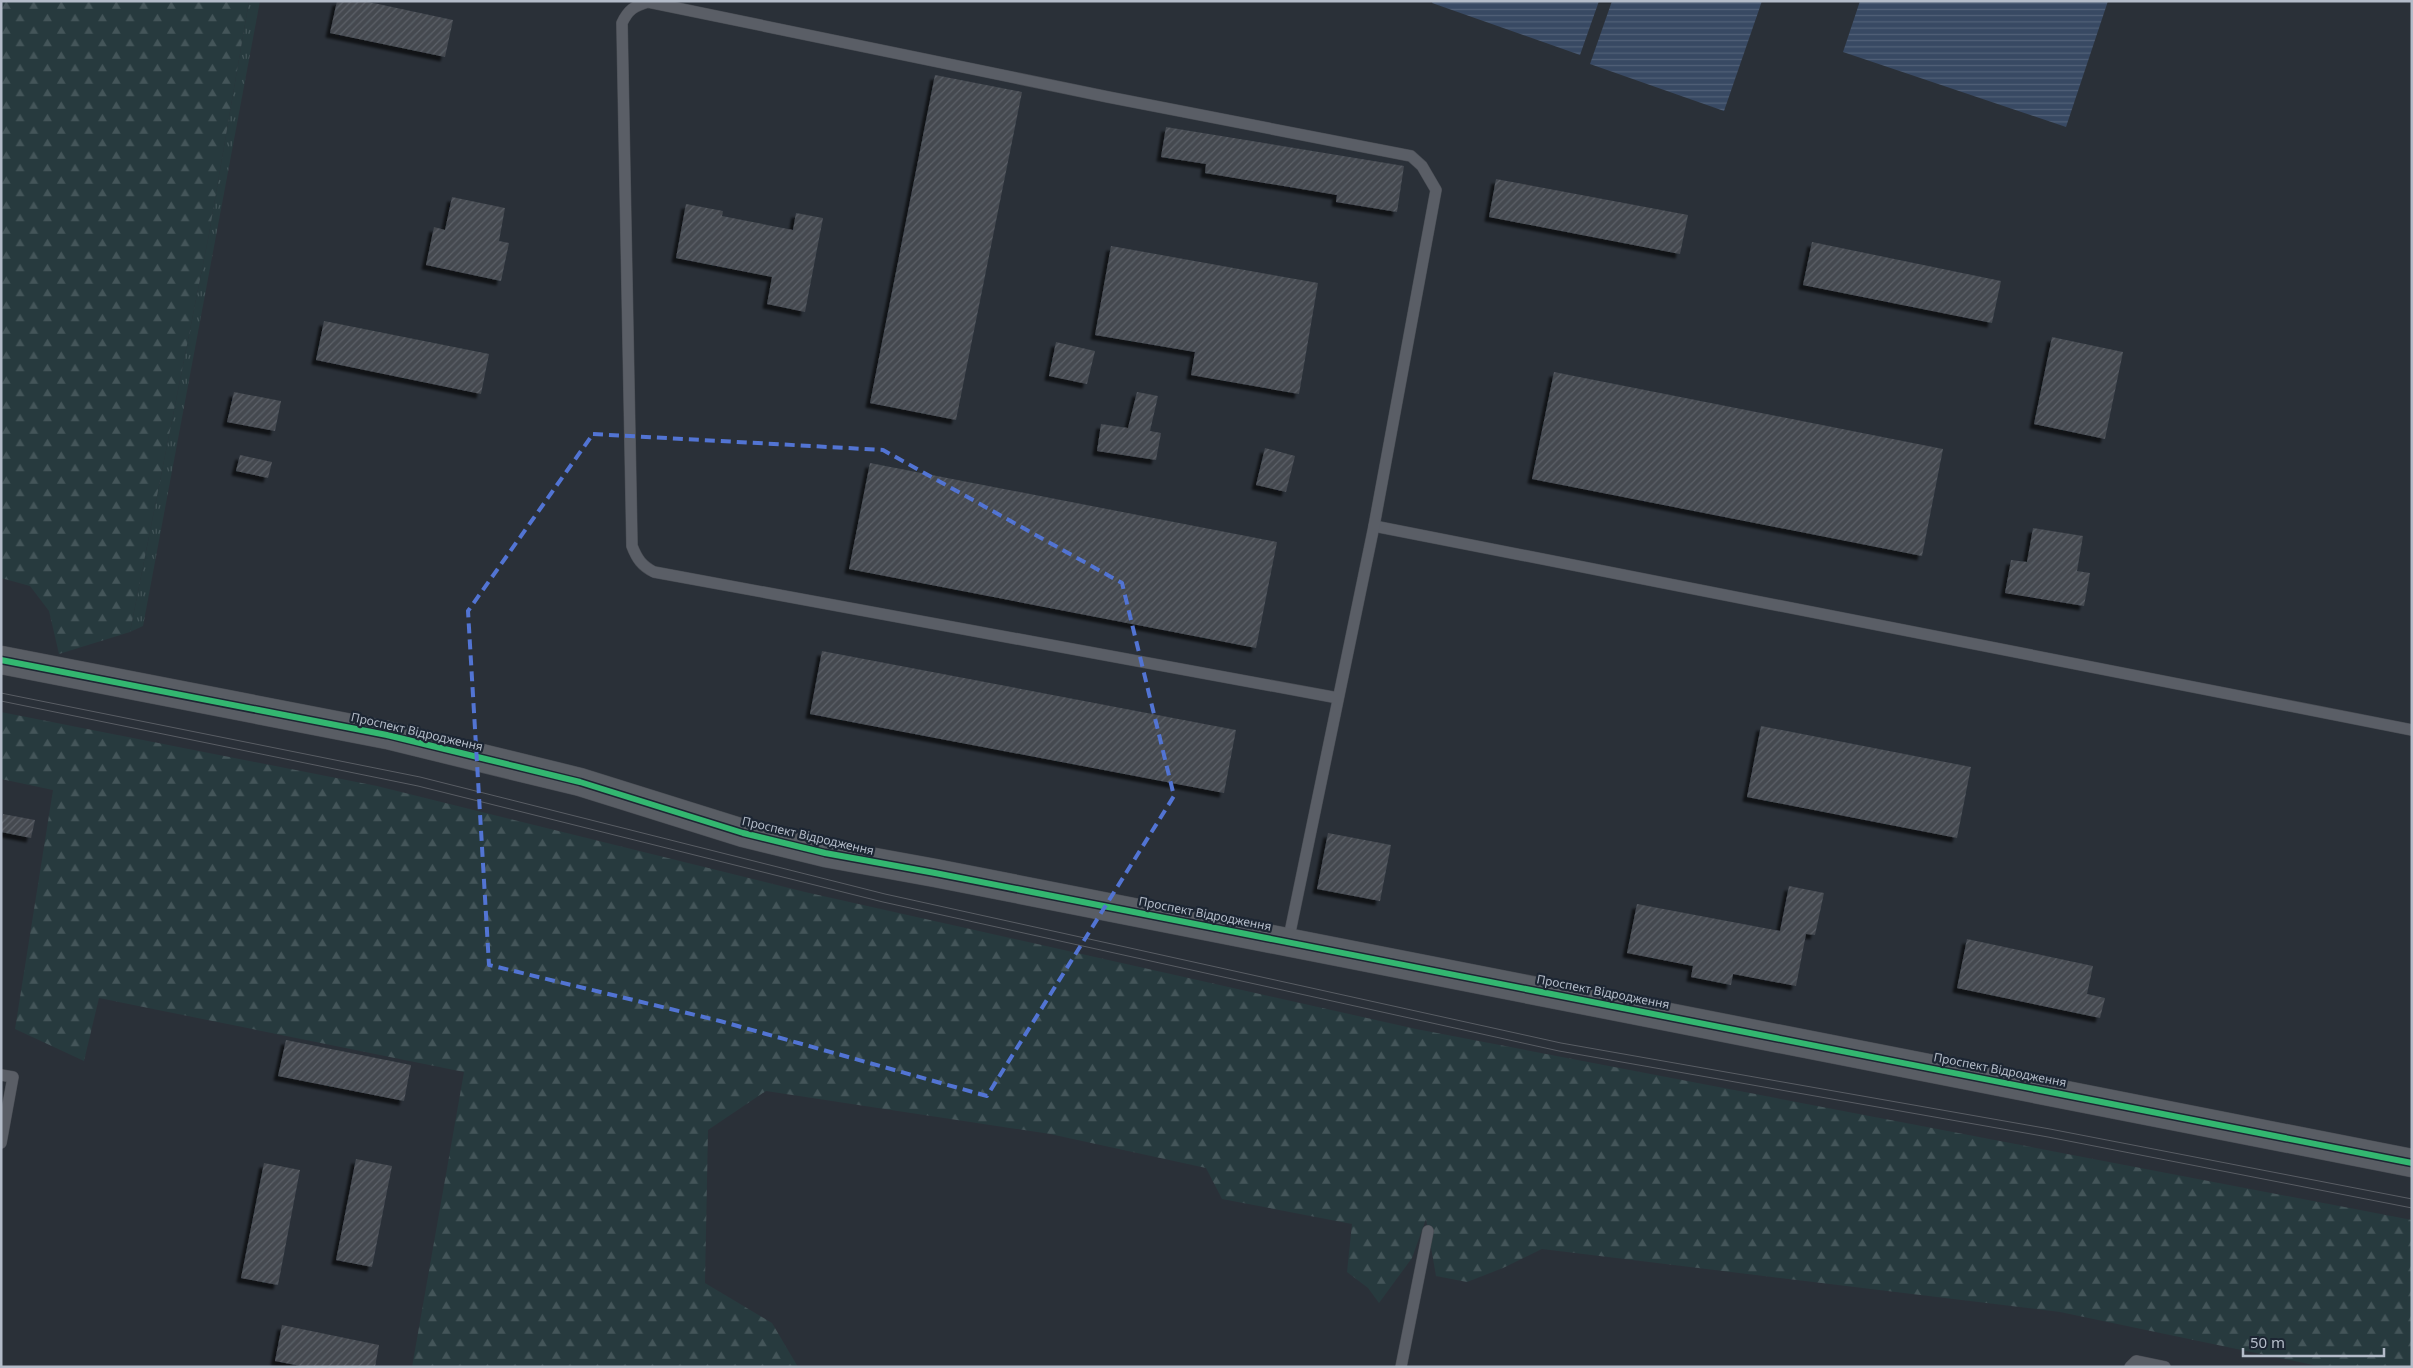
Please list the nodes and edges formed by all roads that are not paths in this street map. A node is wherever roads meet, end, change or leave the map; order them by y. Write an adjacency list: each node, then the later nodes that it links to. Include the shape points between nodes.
1 (1374, 526): 3 (lane); 3 (lane, via 1436,190 1422,166 1411,156 648,2 628,12 622,23 632,546 644,567 654,572); 4 (lane)
2 (1, 660): 5 (street, Проспект Відродження, via 397,738 580,782 743,833 825,853)
3 (1338, 698): 5 (lane)
4 (2412, 730)
5 (1288, 942): 8 (street, Проспект Відродження)
6 (1, 1075): 7 (lane, via 13,1077)
7 (1, 1143)
8 (2412, 1163)
9 (1428, 1231): 10 (lane)
10 (1401, 1367)
11 (2130, 1367): 12 (lane, via 2136,1361)
12 (2165, 1367)

